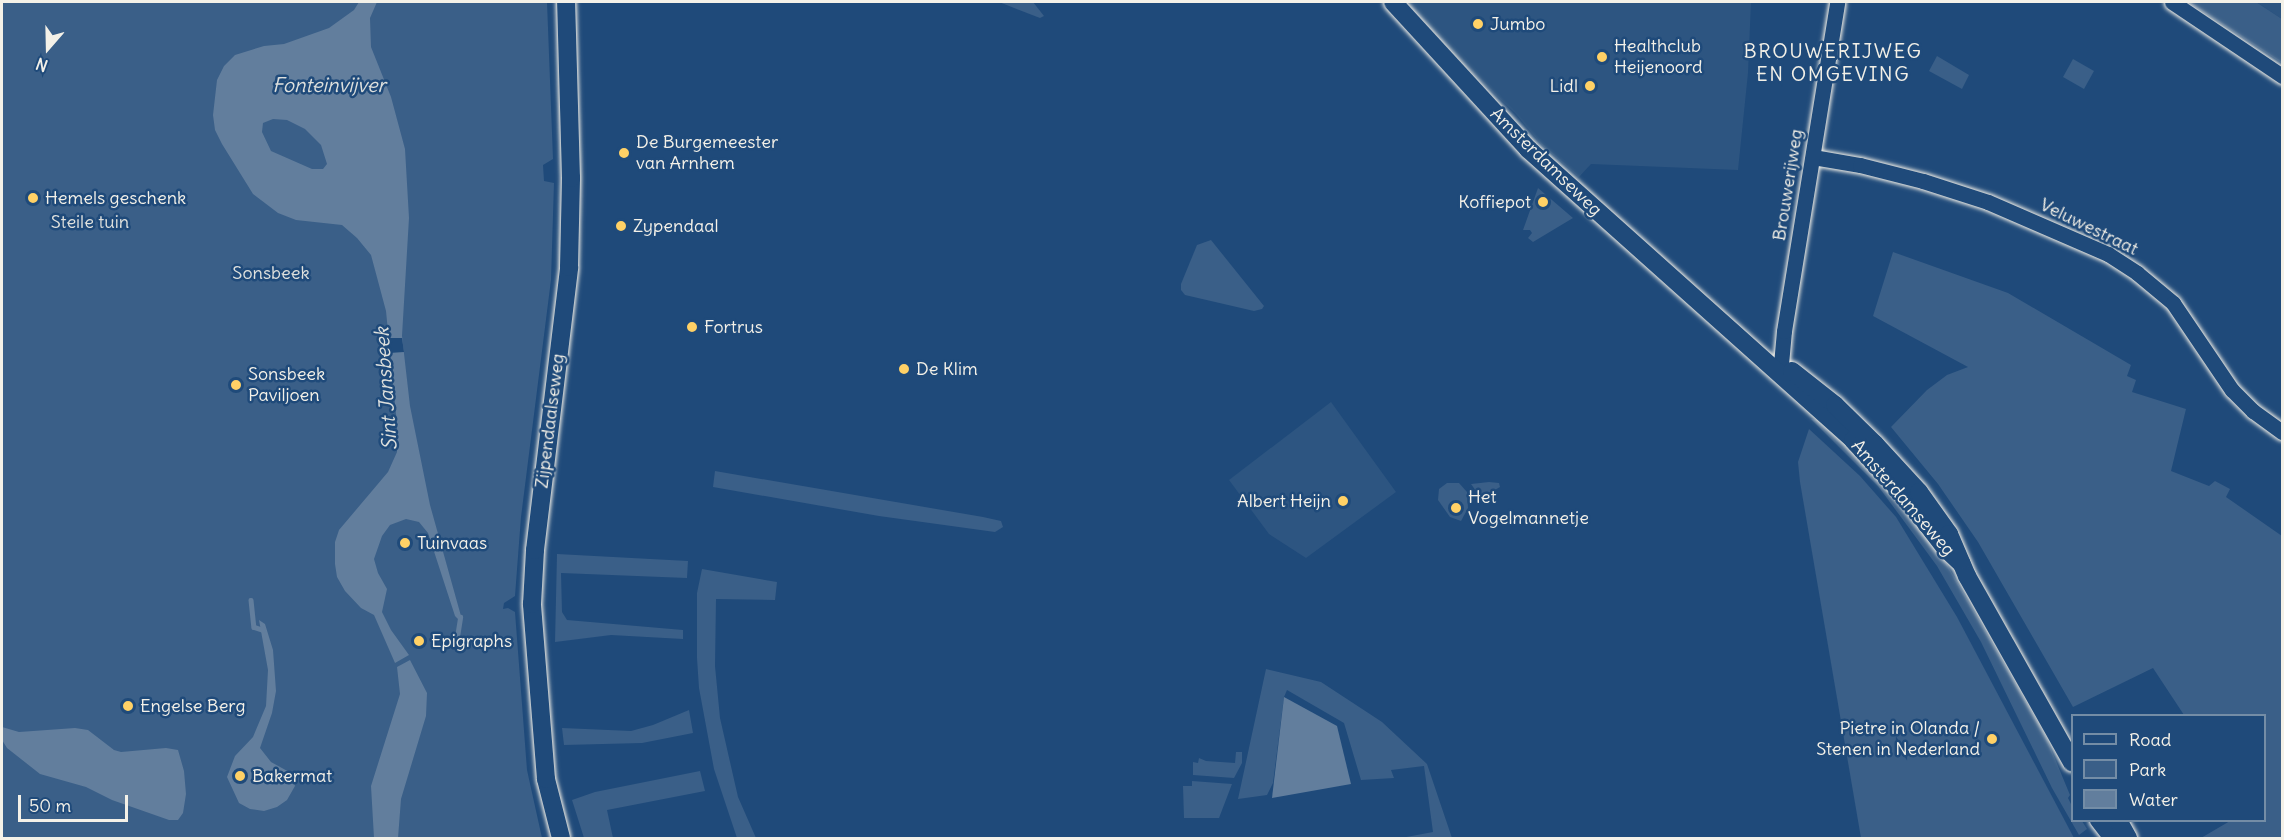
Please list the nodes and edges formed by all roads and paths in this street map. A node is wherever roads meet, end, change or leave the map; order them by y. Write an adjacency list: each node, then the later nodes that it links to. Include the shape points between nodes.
1 (566, 2): 12 (main road, Zijpendaalseweg, via 571,178 569,267 532,604 546,779)
2 (1393, 2): 7 (main road, Amsterdamseweg, via 1528,150)
3 (1837, 2): 6 (street, Brouwerijweg)
4 (2172, 2): 5 (street)
5 (2283, 76)
6 (1813, 157): 7 (street, Brouwerijweg); 8 (street, Veluwestraat, via 1881,170 1977,199 2108,254 2174,303 2232,390)
7 (1780, 368): 9 (main road, Amsterdamseweg, via 1906,497 1961,563)
8 (2283, 432)
9 (2071, 758)
10 (2101, 822): 13 (main road)
11 (2119, 822): 14 (main road)
12 (561, 838)
13 (2113, 838)
14 (2128, 838)

